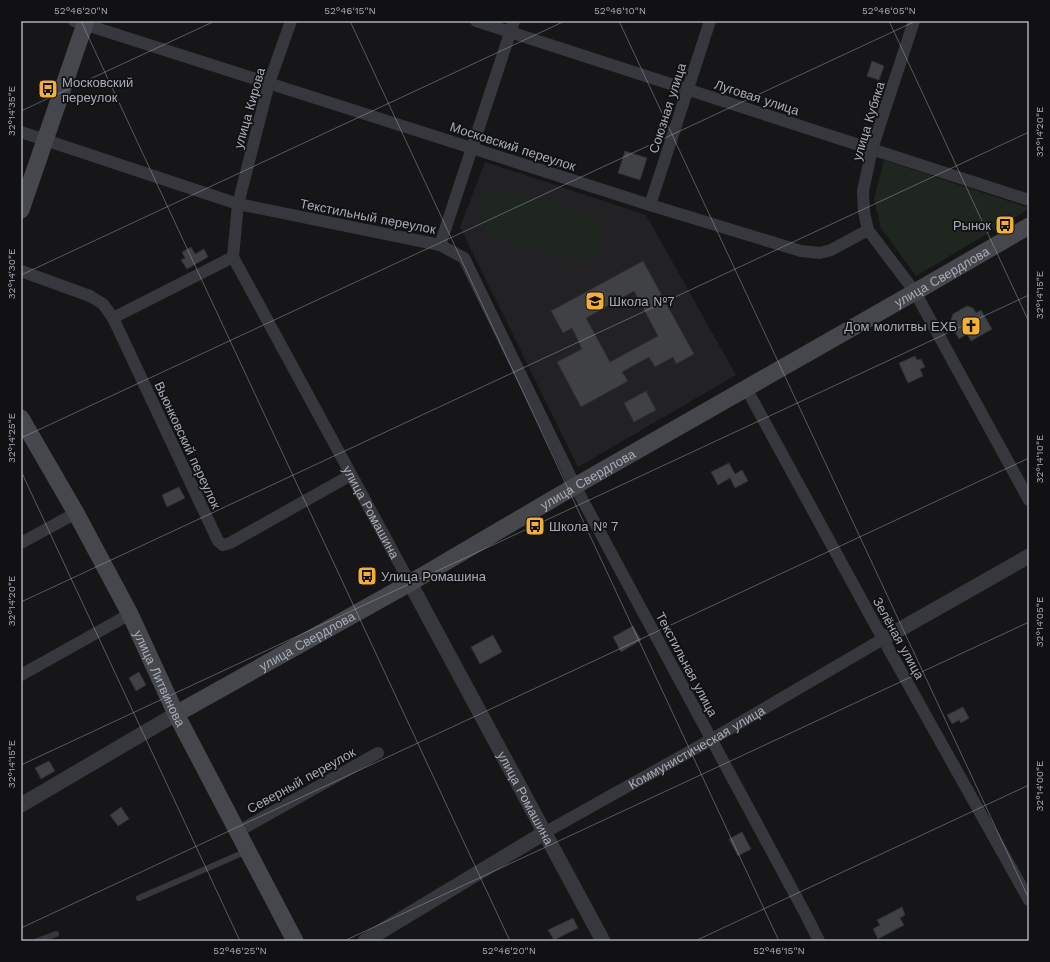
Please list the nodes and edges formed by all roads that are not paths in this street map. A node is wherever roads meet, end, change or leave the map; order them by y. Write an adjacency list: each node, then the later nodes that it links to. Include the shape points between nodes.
1 (292, 21): 7 (street, улица Кирова)
2 (476, 21): 6 (street, Луговая улица)
3 (710, 21): 8 (street, Союзная улица)
4 (914, 21): 12 (street, улица Кубяка)
5 (81, 22): 7 (street, Московский переулок); 10 (main road)
6 (512, 27): 8 (street, Луговая улица); 11 (street)
7 (269, 83): 11 (street, Московский переулок); 14 (street, улица Кирова)
8 (688, 89): 12 (street, Луговая улица); 15 (street, Союзная улица)
9 (21, 132): 10 (street, Текстильный переулок)
10 (45, 140): 14 (street, Текстильный переулок); 16 (main road)
11 (472, 148): 15 (street, Московский переулок); 19 (street)
12 (872, 149): 13 (street, Луговая улица); 18 (street, улица Кубяка, via 863,191)
13 (1029, 200)
14 (238, 204): 19 (street, Текстильный переулок); 20 (street)
15 (650, 205): 18 (street, Московский переулок, via 801,251 831,250)
16 (21, 210)
17 (1029, 226): 22 (main road, улица Свердлова)
18 (868, 230): 22 (street)
19 (440, 245): 27 (street, Текстильный переулок, via 464,258)
20 (233, 257): 23 (street); 26 (street, улица Ромашина)
21 (21, 271): 23 (street, Вьюнковский переулок, via 90,296 103,304)
22 (915, 292): 24 (main road, улица Свердлова); 28 (street)
23 (113, 318): 26 (street, Вьюнковский переулок, via 218,541 223,545)
24 (746, 388): 27 (main road, улица Свердлова); 34 (street, Зелёная улица)
25 (21, 418): 29 (main road, улица Литвинова)
26 (351, 475): 32 (street, улица Ромашина)
27 (575, 486): 32 (main road, улица Свердлова); 37 (street, Текстильная улица)
28 (1029, 500)
29 (76, 513): 30 (street); 33 (main road, улица Литвинова)
30 (21, 543)
31 (1029, 556): 34 (street, Коммунистическая улица)
32 (410, 583): 36 (main road, улица Свердлова); 41 (street, улица Ромашина)
33 (130, 614): 35 (street); 36 (main road, улица Литвинова)
34 (883, 639): 37 (street, Коммунистическая улица); 44 (street, Зелёная улица)
35 (21, 674)
36 (176, 714): 39 (street, улица Свердлова); 40 (main road, улица Литвинова)
37 (712, 739): 41 (street, Коммунистическая улица); 50 (street, Текстильная улица)
38 (378, 753): 40 (street, Северный переулок)
39 (21, 805)
40 (237, 832): 42 (main road, улица Литвинова)
41 (544, 833): 48 (street, Коммунистическая улица); 49 (street, улица Ромашина)
42 (247, 851): 43 (lane); 47 (main road, улица Литвинова)
43 (139, 898)
44 (1029, 900)
45 (56, 934): 46 (lane)
46 (37, 941)
47 (295, 941)
48 (365, 941)
49 (603, 941)
50 (819, 941)

